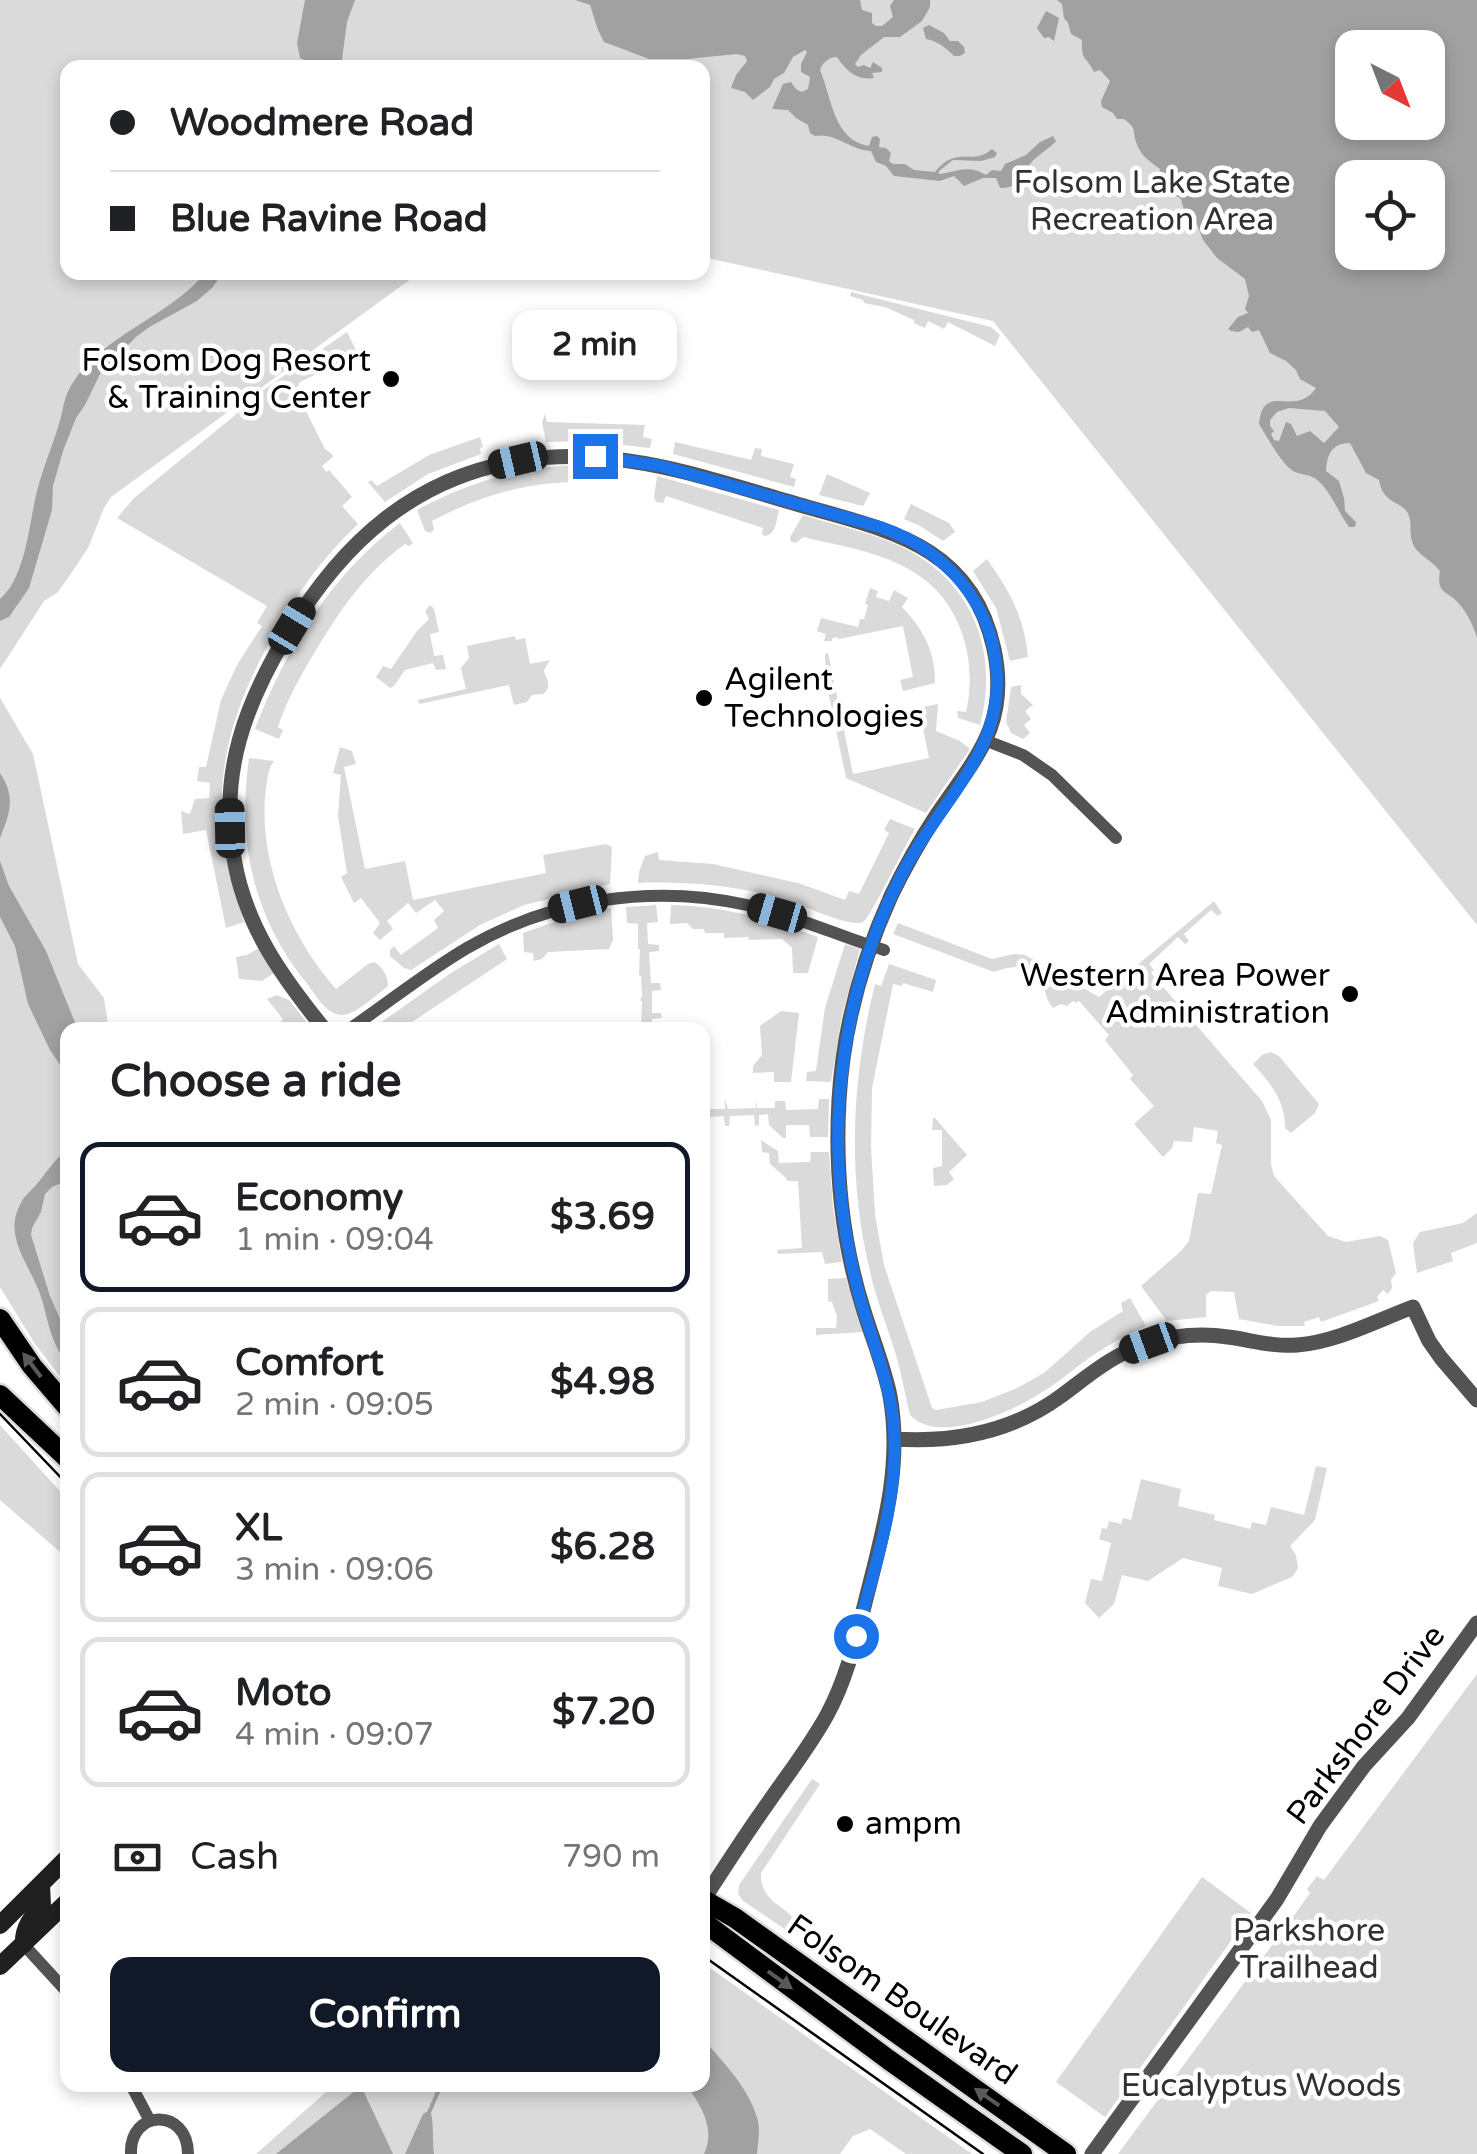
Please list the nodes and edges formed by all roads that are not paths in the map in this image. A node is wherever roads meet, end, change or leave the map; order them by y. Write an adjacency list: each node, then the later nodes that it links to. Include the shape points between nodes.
1 (987, 740): 2 (street, via 1052,775); 3 (street, via 907,865 889,901); 4 (street, via 997,676 986,622 949,567 913,540 628,460 550,456 453,480 386,518 322,580 254,694 234,758 234,858 250,917 269,956)
2 (1116, 838)
3 (878, 948): 5 (street, via 725,900 605,900 552,911 490,936); 10 (street, via 851,1016 844,1056 840,1188 852,1268 884,1370)
4 (318, 1022)
5 (359, 1022)
6 (0, 1319): 8 (main road, one-way to 6)
7 (0, 1395): 11 (main road)
8 (60, 1399)
9 (1477, 1400): 10 (street, via 1440,1358 1413,1307 1297,1345 1208,1335 1168,1338 1103,1364 1017,1421 947,1440)
10 (894, 1439): 15 (street, via 886,1516 840,1689)
11 (60, 1451)
12 (1477, 1623): 29 (street, Parkshore Drive, via 1331,1811 1277,1899)
13 (60, 1865): 14 (main road)
14 (41, 1885): 18 (main road); 20 (main road, via 42,1906)
15 (710, 1890)
16 (710, 1904): 28 (main road, Folsom Boulevard, one-way to 16)
17 (60, 1909): 20 (main road)
18 (0, 1926)
19 (710, 1927): 27 (main road, Folsom Boulevard, one-way to 27)
20 (24, 1945): 21 (main road); 22 (street)
21 (0, 1966)
22 (60, 1984)
23 (136, 2092): 24 (street)
24 (150, 2121): 25 (street, via 135,2132); 26 (street, via 178,2125)
25 (131, 2154)
26 (188, 2154)
27 (1022, 2154)
28 (1066, 2154)
29 (1092, 2154)

